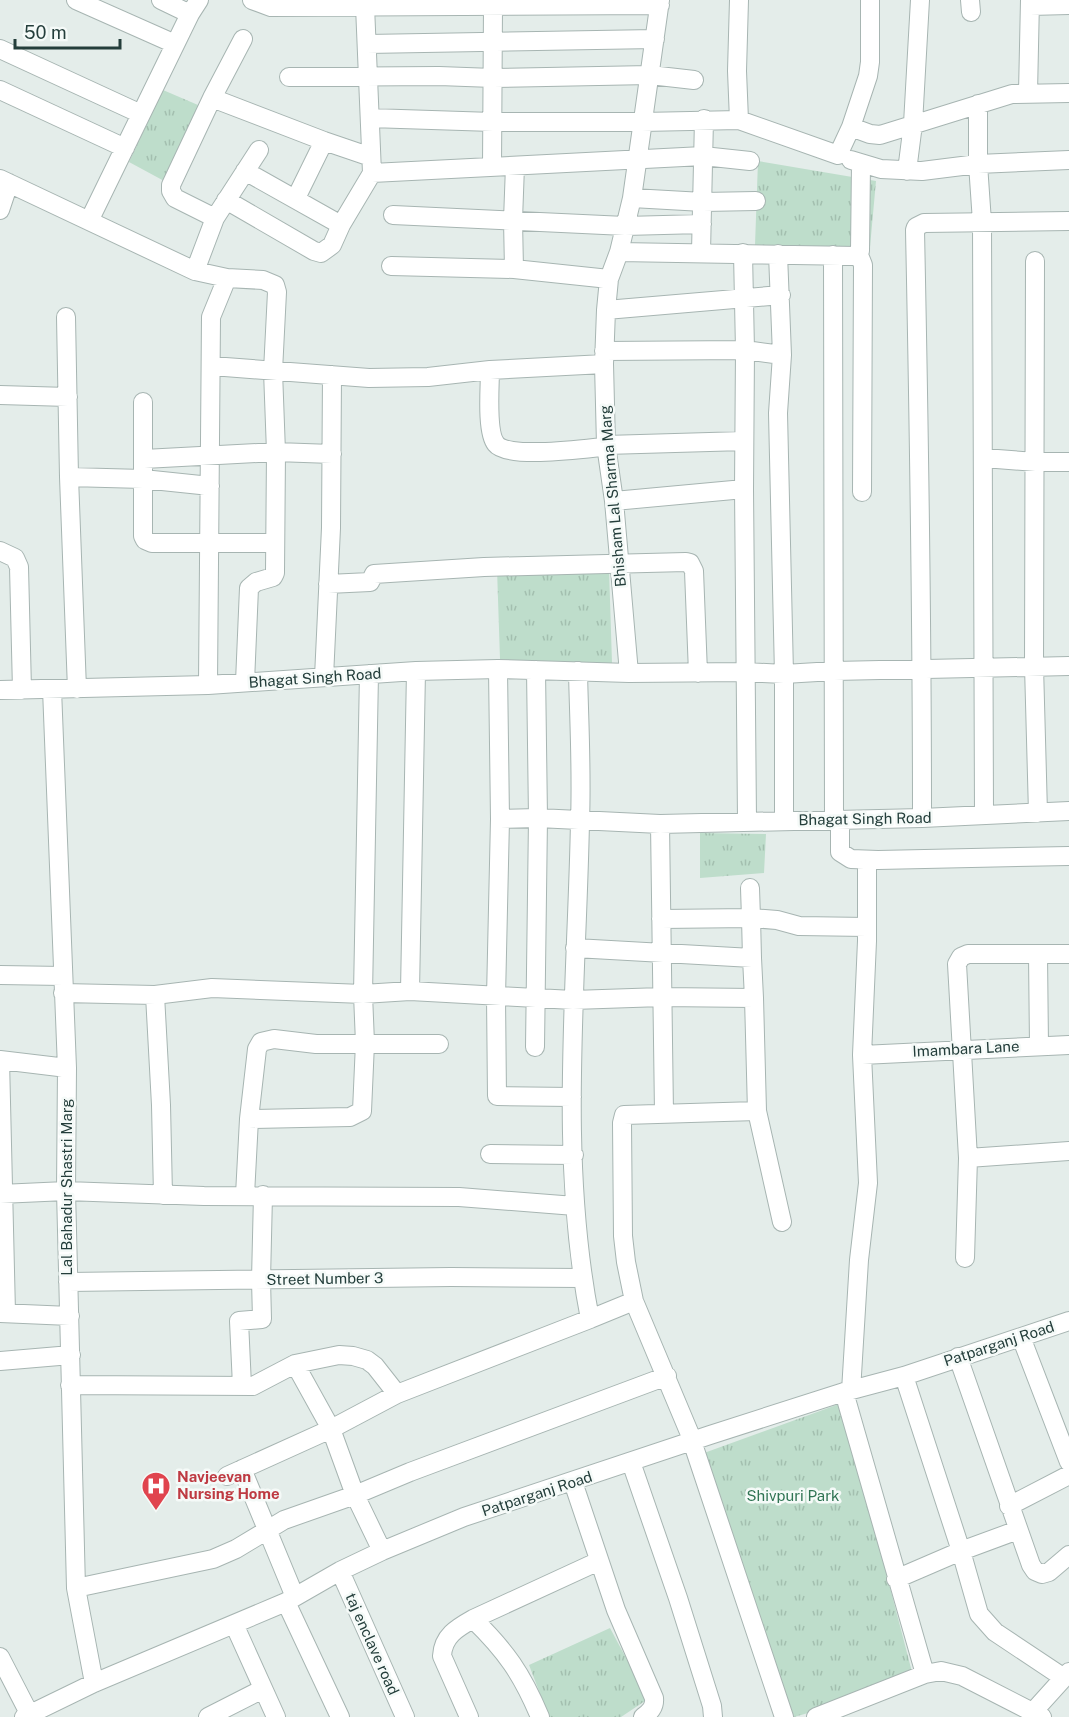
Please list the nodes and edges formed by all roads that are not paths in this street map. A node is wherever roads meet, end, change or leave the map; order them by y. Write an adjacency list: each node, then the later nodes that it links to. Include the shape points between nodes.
1 (76, 0): 17 (street)
2 (160, 0): 13 (street)
3 (252, 0): 9 (street)
4 (739, 0): 33 (street)
5 (870, 0): 37 (street, via 868,76)
6 (920, 0): 36 (street)
7 (660, 2): 12 (street); 15 (street, Bhisham Lal Sharma Marg)
8 (1030, 3): 10 (street); 26 (street)
9 (271, 4): 11 (street)
10 (1069, 5)
11 (365, 6): 12 (street); 18 (street)
12 (493, 6): 16 (street)
13 (194, 7): 17 (street)
14 (243, 39): 28 (street)
15 (655, 39): 16 (street); 20 (street, Bhisham Lal Sharma Marg)
16 (492, 43): 18 (street); 23 (street)
17 (175, 44): 30 (street)
18 (367, 44): 22 (street)
19 (0, 49): 30 (street)
20 (650, 75): 23 (street); 24 (street); 35 (street, Bhisham Lal Sharma Marg)
21 (289, 77): 22 (street)
22 (368, 77): 23 (street); 31 (street)
23 (493, 78): 34 (street)
24 (694, 80)
25 (0, 90): 39 (street)
26 (1029, 93): 27 (street); 29 (street)
27 (1069, 93)
28 (212, 98): 38 (street); 61 (street, via 171,191 175,198)
29 (978, 104): 36 (street); 47 (street)
30 (141, 114): 39 (street)
31 (370, 118): 34 (street); 48 (street)
32 (704, 119): 33 (street); 35 (street); 42 (street)
33 (739, 120): 41 (street)
34 (493, 122): 35 (street); 50 (street)
35 (642, 122): 43 (street, Bhisham Lal Sharma Marg)
36 (913, 124): 37 (street, via 875,135); 52 (street)
37 (851, 127): 41 (street)
38 (324, 141): 48 (street); 54 (street)
39 (125, 148): 63 (street)
40 (259, 150): 51 (street)
41 (838, 155): 46 (street)
42 (703, 156): 43 (street); 45 (street); 58 (street)
43 (638, 158): 49 (street); 55 (street, Bhisham Lal Sharma Marg)
44 (1069, 160): 47 (street)
45 (750, 161)
46 (861, 164): 52 (street); 74 (street)
47 (978, 164): 52 (street); 65 (street)
48 (372, 165): 50 (street); 67 (street)
49 (515, 166): 50 (street); 62 (street)
50 (492, 167)
51 (245, 171): 54 (street); 56 (street)
52 (907, 171)
53 (4, 181): 59 (street); 63 (street)
54 (296, 198): 67 (street)
55 (632, 198): 58 (street); 68 (street, Bhisham Lal Sharma Marg)
56 (226, 200): 61 (street); 67 (street, via 321,253 332,244)
57 (756, 201): 58 (street)
58 (703, 202): 66 (street)
59 (0, 210)
60 (393, 215): 62 (street)
61 (215, 218): 78 (street)
62 (513, 220): 68 (street); 77 (street)
63 (89, 221): 78 (street)
64 (1069, 221): 65 (street)
65 (982, 222): 100 (street); 119 (street, via 924,223 915,230)
66 (702, 224): 68 (street); 70 (street)
67 (341, 225)
68 (625, 226): 69 (street, Bhisham Lal Sharma Marg)
69 (619, 252): 70 (street); 80 (street, Bhisham Lal Sharma Marg)
70 (701, 252): 71 (street)
71 (743, 253): 72 (street); 82 (street)
72 (778, 254): 73 (street); 81 (street)
73 (833, 255): 74 (street); 123 (street)
74 (859, 255): 108 (street, via 863,265)
75 (1035, 261): 102 (street)
76 (391, 266): 77 (street)
77 (514, 269): 80 (street)
78 (195, 271): 79 (street)
79 (227, 278): 88 (street, via 211,317); 90 (street, via 263,280 275,285)
80 (609, 279): 83 (street, Bhisham Lal Sharma Marg)
81 (781, 295): 82 (street); 86 (street)
82 (743, 299): 83 (street); 85 (street)
83 (606, 310): 87 (street, Bhisham Lal Sharma Marg)
84 (66, 317): 93 (street)
85 (745, 350): 86 (street); 87 (street); 95 (street)
86 (782, 355): 128 (street, via 778,413)
87 (604, 358): 89 (street); 96 (street, Bhisham Lal Sharma Marg)
88 (212, 366): 90 (street); 98 (street)
89 (490, 370): 91 (street, via 428,377); 96 (street, via 491,429 495,444 501,449 561,451)
90 (273, 371): 91 (street); 97 (street)
91 (332, 375): 99 (street)
92 (0, 395): 93 (street)
93 (68, 396): 104 (street)
94 (143, 402): 101 (street)
95 (744, 441): 96 (street); 107 (street)
96 (606, 445): 109 (street, Bhisham Lal Sharma Marg)
97 (276, 452): 98 (street); 99 (street); 111 (street)
98 (211, 454): 101 (street); 106 (street)
99 (332, 454): 114 (street)
100 (984, 458): 102 (street); 117 (street)
101 (144, 459): 105 (street)
102 (1036, 462): 103 (street); 115 (street)
103 (1069, 462)
104 (69, 477): 105 (street); 133 (street)
105 (143, 480): 106 (street); 110 (street, via 145,540)
106 (210, 486): 110 (street)
107 (744, 489): 109 (street); 124 (street)
108 (862, 492)
109 (614, 501): 113 (street, Bhisham Lal Sharma Marg)
110 (210, 543): 111 (street); 131 (street)
111 (275, 543): 130 (street, via 273,578 249,588)
112 (0, 551): 135 (street, via 15,558 19,567)
113 (618, 563): 114 (street, via 374,574 370,582); 125 (street, Bhisham Lal Sharma Marg); 126 (street, via 686,562 693,567)
114 (328, 584): 129 (street)
115 (1034, 666): 116 (street, Bhagat Singh Road); 117 (street, Bhagat Singh Road); 137 (street)
116 (1069, 666)
117 (984, 667): 119 (street, Bhagat Singh Road); 138 (street)
118 (498, 669): 120 (street, Bhagat Singh Road); 121 (street, Bhagat Singh Road); 141 (street)
119 (922, 669): 123 (street, Bhagat Singh Road); 140 (street)
120 (536, 670): 122 (street, Bhagat Singh Road); 139 (street)
121 (416, 671): 127 (street, Bhagat Singh Road); 160 (street)
122 (578, 671): 125 (street, Bhagat Singh Road); 142 (street)
123 (834, 671): 128 (street, Bhagat Singh Road); 143 (street)
124 (745, 672): 126 (street, Bhagat Singh Road); 128 (street, Bhagat Singh Road); 145 (street)
125 (629, 673): 126 (street, Bhagat Singh Road)
126 (698, 673)
127 (369, 674): 129 (street, Bhagat Singh Road); 162 (street)
128 (784, 674): 144 (street)
129 (324, 677): 130 (street, Bhagat Singh Road)
130 (245, 682): 131 (street, Bhagat Singh Road)
131 (208, 685): 133 (street, Bhagat Singh Road)
132 (52, 688): 133 (street, Bhagat Singh Road); 135 (street, Bhagat Singh Road); 159 (street, Lal Bahadur Shastri Marg)
133 (77, 689)
134 (0, 690): 135 (street, Bhagat Singh Road)
135 (22, 690)
136 (1069, 812): 137 (street, Bhagat Singh Road)
137 (1038, 813): 138 (street, Bhagat Singh Road)
138 (984, 815): 140 (street, Bhagat Singh Road)
139 (538, 818): 141 (street, Bhagat Singh Road); 142 (street, Bhagat Singh Road); 165 (street)
140 (922, 818): 143 (street, Bhagat Singh Road)
141 (500, 819): 163 (street)
142 (580, 819): 146 (street, Bhagat Singh Road); 153 (street)
143 (837, 819): 144 (street, Bhagat Singh Road); 148 (street, via 840,852 851,859)
144 (784, 820): 145 (street, Bhagat Singh Road)
145 (747, 821): 146 (street, Bhagat Singh Road)
146 (660, 824): 151 (street)
147 (1069, 856): 148 (street)
148 (867, 860): 152 (street)
149 (750, 888): 150 (street)
150 (751, 918): 151 (street); 152 (street, via 799,926); 157 (street)
151 (661, 919): 154 (street)
152 (867, 927): 174 (street)
153 (575, 948): 154 (street); 167 (street)
154 (662, 952): 157 (street); 164 (street)
155 (1038, 954): 156 (street); 171 (street); 173 (street, via 968,954 959,960)
156 (1069, 954)
157 (752, 958): 166 (street)
158 (0, 975): 159 (street)
159 (63, 985): 161 (street); 176 (street, Lal Bahadur Shastri Marg)
160 (410, 992): 162 (street); 163 (street)
161 (155, 994): 162 (street, via 212,988); 187 (street)
162 (363, 994): 168 (street)
163 (496, 997): 165 (street); 177 (street, via 497,1096)
164 (662, 997): 166 (street); 167 (street); 179 (street)
165 (536, 998): 167 (street); 172 (street)
166 (754, 998): 178 (street)
167 (573, 1000): 177 (street)
168 (365, 1043): 169 (street); 180 (street, via 362,1111 350,1117); 180 (street, via 316,1044 274,1039 261,1042)
169 (438, 1044)
170 (1069, 1045): 171 (street, Imambara Lane)
171 (1039, 1046): 173 (street, Imambara Lane)
172 (535, 1047)
173 (961, 1049): 174 (street, Imambara Lane); 184 (street)
174 (862, 1055): 209 (street, via 868,1183)
175 (0, 1060): 176 (street); 186 (street)
176 (67, 1068): 185 (street, Lal Bahadur Shastri Marg)
177 (572, 1097): 183 (street)
178 (757, 1111): 179 (street); 190 (street)
179 (664, 1113): 195 (street, via 627,1114 622,1119 623,1236)
180 (249, 1119): 188 (street)
181 (1069, 1151): 184 (street)
182 (490, 1154): 183 (street)
183 (574, 1155): 189 (street)
184 (968, 1158): 191 (street)
185 (66, 1191): 186 (street); 187 (street); 194 (street, Lal Bahadur Shastri Marg)
186 (2, 1194): 196 (street)
187 (164, 1195): 188 (street)
188 (254, 1195): 189 (street, via 459,1197); 193 (street)
189 (575, 1206): 192 (street)
190 (782, 1222)
191 (965, 1258)
192 (582, 1278): 193 (street, Street Number 3); 198 (street)
193 (261, 1280): 194 (street, Street Number 3); 208 (street, via 262,1319 239,1321)
194 (68, 1282): 197 (street, Lal Bahadur Shastri Marg)
195 (634, 1301): 198 (street); 205 (street)
196 (3, 1313): 197 (street)
197 (70, 1316): 201 (street, Lal Bahadur Shastri Marg)
198 (590, 1319): 210 (street)
199 (1069, 1321): 200 (street, Patparganj Road)
200 (1021, 1337): 202 (street, Patparganj Road); 214 (street)
201 (71, 1355): 203 (street); 207 (street, Lal Bahadur Shastri Marg)
202 (958, 1357): 206 (street, Patparganj Road); 218 (street)
203 (0, 1361)
204 (295, 1364): 208 (street, via 262,1383); 210 (street, via 339,1355 367,1360); 211 (street)
205 (666, 1376): 212 (street); 217 (street)
206 (904, 1376): 209 (street, Patparganj Road); 222 (street)
207 (70, 1385): 208 (street); 227 (street, Lal Bahadur Shastri Marg)
208 (242, 1386)
209 (848, 1392): 212 (street, Patparganj Road); 226 (street)
210 (397, 1394): 211 (street)
211 (331, 1429): 217 (street); 219 (street, via 234,1472)
212 (691, 1442): 213 (street, Patparganj Road); 246 (street)
213 (631, 1462): 216 (street, Patparganj Road); 245 (street)
214 (1069, 1462)
215 (1069, 1476): 218 (street)
216 (573, 1482): 221 (street, Patparganj Road, via 464,1517); 224 (street)
217 (356, 1495): 219 (street); 221 (street)
218 (1009, 1506): 220 (street)
219 (267, 1529): 227 (street, via 213,1559); 228 (street)
220 (1018, 1530): 222 (street); 223 (street, via 1035,1571 1049,1572)
221 (382, 1551): 225 (street, Patparganj Road)
222 (961, 1551): 226 (street); 233 (street, via 984,1621 995,1632)
223 (1069, 1555)
224 (599, 1561): 229 (street); 244 (street, via 654,1698 652,1709)
225 (340, 1571): 228 (street, Patparganj Road); 241 (street, taj enclave road)
226 (896, 1580): 232 (street)
227 (76, 1588): 234 (street, Lal Bahadur Shastri Marg)
228 (290, 1599): 230 (street, Patparganj Road); 240 (street)
229 (473, 1619): 242 (street, via 457,1628 442,1647 442,1656); 243 (street, via 503,1650)
230 (234, 1624): 234 (street, Patparganj Road); 235 (street)
231 (0, 1657): 237 (street)
232 (925, 1674): 236 (street, via 940,1671 962,1676); 247 (street)
233 (1066, 1675): 236 (street)
234 (94, 1683): 237 (street, Patparganj Road)
235 (262, 1689): 238 (street); 239 (street)
236 (1037, 1715)
237 (28, 1716)
238 (208, 1717)
239 (276, 1717)
240 (340, 1717)
241 (405, 1717)
242 (469, 1717)
243 (540, 1717)
244 (643, 1717)
245 (714, 1717)
246 (784, 1717)
247 (816, 1717)

